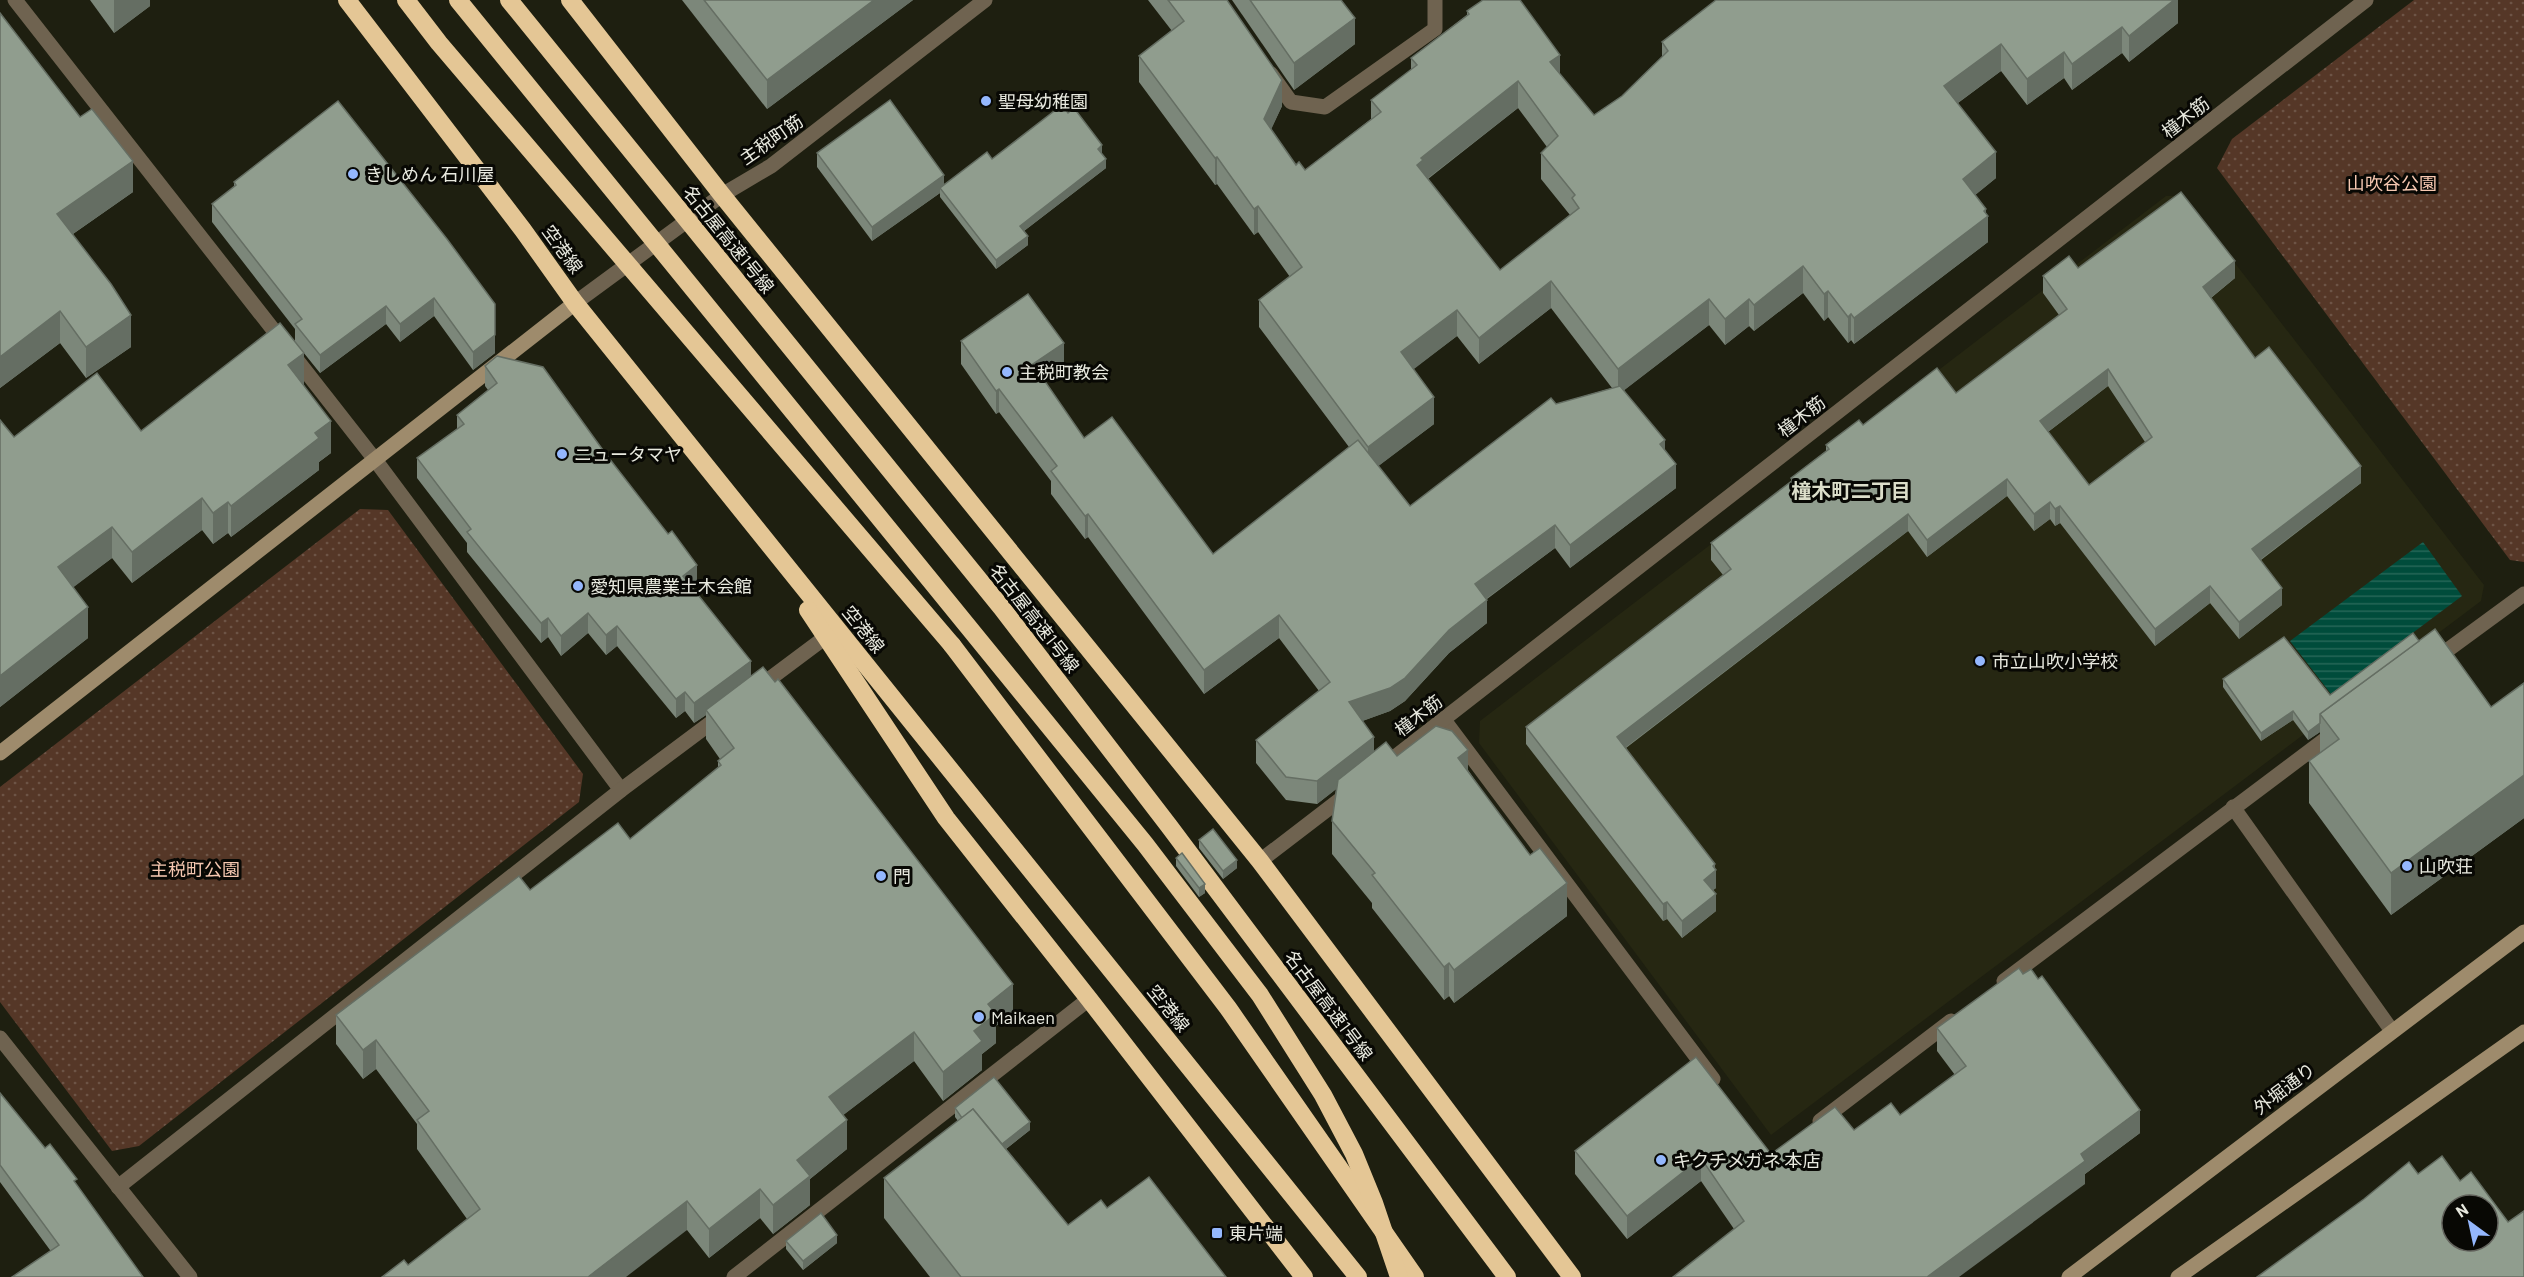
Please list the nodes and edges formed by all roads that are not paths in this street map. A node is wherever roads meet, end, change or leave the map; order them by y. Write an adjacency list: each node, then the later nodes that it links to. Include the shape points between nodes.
1 (15, 0): 13 (street)
2 (346, 0): 12 (highway, 空港線)
3 (406, 0): 39 (highway, bridge, via 952,645 1228,1008)
4 (458, 0): 38 (highway, bridge, via 1131,826 1260,996 1323,1095 1354,1154)
5 (509, 0): 40 (highway, 名古屋高速1号線, bridge, via 1001,607)
6 (570, 0): 11 (highway)
7 (985, 0): 11 (street, 主税町筋, via 771,166)
8 (1435, 0): 10 (street, via 1435,29 1325,107 1291,102)
9 (2366, 0): 18 (street, 橦木筋)
10 (1265, 65)
11 (722, 195): 12 (street, 主税町筋); 23 (highway)
12 (576, 303): 13 (street); 14 (highway, 空港線)
13 (376, 461): 20 (street); 21 (street)
14 (718, 480): 16 (highway); 37 (highway, 空港線)
15 (2524, 594): 17 (street)
16 (827, 636): 21 (street); 26 (highway, via 946,818)
17 (2421, 670)
18 (1444, 720): 23 (street, 橦木筋); 31 (street)
19 (2346, 724): 22 (street)
20 (0, 753)
21 (621, 790): 33 (street)
22 (2233, 807): 25 (street); 28 (street)
23 (1260, 861): 41 (highway)
24 (2524, 932): 28 (street, 外堀通り)
25 (1988, 993)
26 (1089, 999): 35 (street); 36 (highway)
27 (1960, 1014): 32 (street)
28 (2392, 1031): 42 (street, 外堀通り)
29 (2524, 1032): 43 (street)
30 (0, 1038): 33 (street)
31 (1721, 1091)
32 (1809, 1129)
33 (117, 1187): 34 (street)
34 (190, 1277)
35 (734, 1277)
36 (1304, 1277)
37 (1358, 1277)
38 (1399, 1277)
39 (1415, 1277)
40 (1507, 1277)
41 (1572, 1277)
42 (2068, 1277)
43 (2178, 1277)

